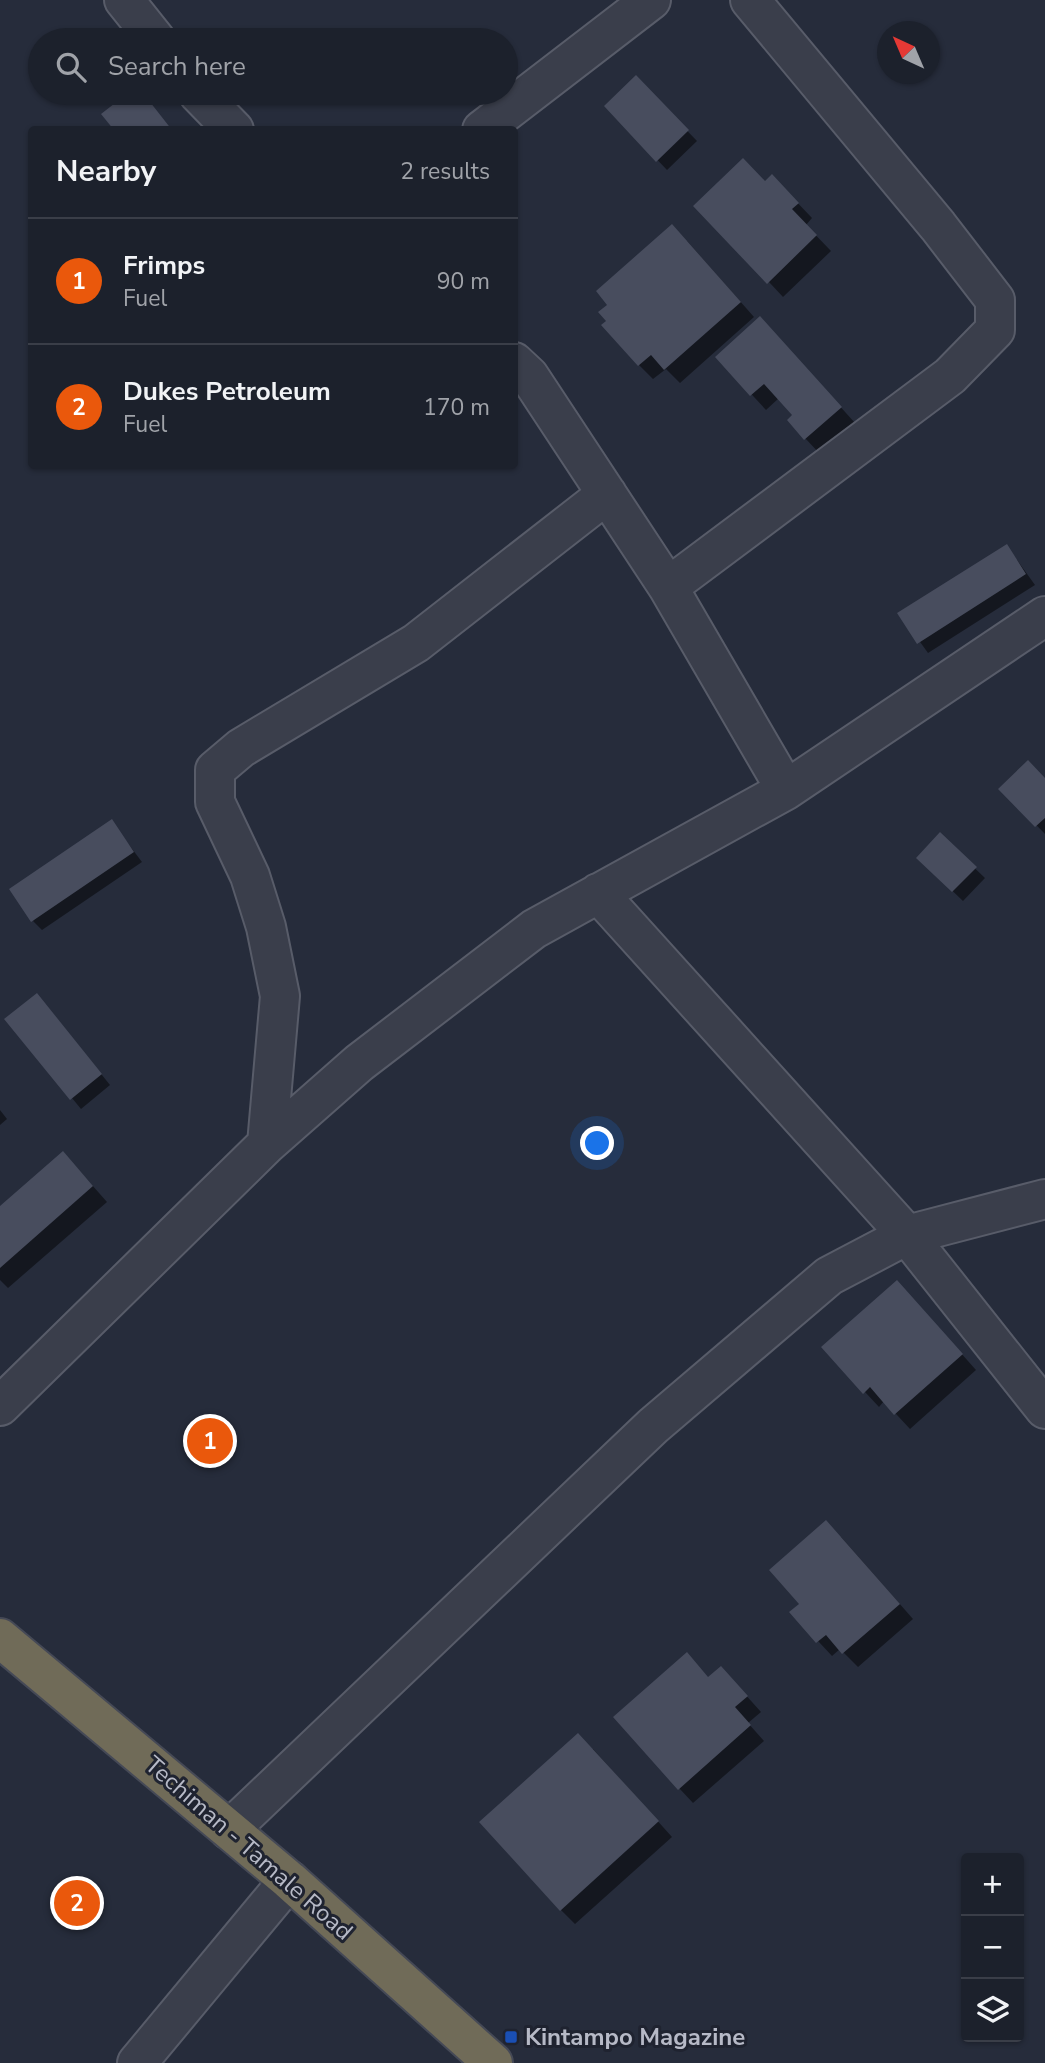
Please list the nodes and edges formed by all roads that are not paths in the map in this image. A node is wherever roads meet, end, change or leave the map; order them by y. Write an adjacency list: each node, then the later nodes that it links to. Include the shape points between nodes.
1 (124, 0): 4 (street)
2 (651, 0): 5 (street)
3 (750, 0): 12 (street, via 995,300 995,330 950,376)
4 (146, 28)
5 (518, 102)
6 (210, 105): 8 (street)
7 (514, 105): 9 (street)
8 (230, 126)
9 (487, 126)
10 (518, 366): 11 (street)
11 (607, 494): 12 (street); 16 (street, via 416,643 241,748 215,770 215,802 250,876 280,996)
12 (668, 587): 14 (street)
13 (1045, 616): 14 (street)
14 (786, 790): 15 (street)
15 (598, 893): 16 (street, via 534,929 359,1063); 18 (street)
16 (267, 1144): 19 (street)
17 (1045, 1199): 18 (street)
18 (907, 1235): 20 (street); 22 (street, via 830,1276 653,1426)
19 (0, 1406)
20 (1045, 1409)
21 (0, 1639): 22 (highway, Techiman - Tamale Road)
22 (229, 1830): 23 (highway, Techiman - Tamale Road)
23 (289, 1880): 24 (street); 25 (highway, Techiman - Tamale Road)
24 (137, 2063)
25 (493, 2063)

